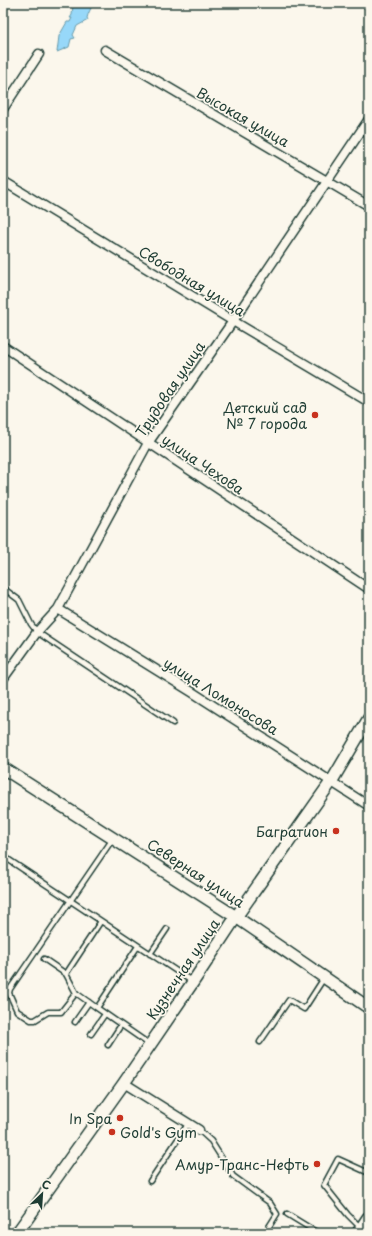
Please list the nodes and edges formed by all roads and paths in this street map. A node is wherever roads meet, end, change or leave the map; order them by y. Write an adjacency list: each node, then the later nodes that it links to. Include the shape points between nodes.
1 (105, 50): 6 (street, Высокая улица)
2 (39, 54): 3 (street)
3 (3, 109)
4 (369, 119): 6 (street, Трудовая улица)
5 (3, 181): 8 (street, Свободная улица)
6 (327, 181): 7 (street, Высокая улица); 8 (street, Трудовая улица)
7 (369, 206)
8 (232, 321): 10 (street, Свободная улица); 11 (street, Трудовая улица)
9 (3, 346): 11 (street, улица Чехова)
10 (369, 402)
11 (148, 443): 13 (street, улица Чехова); 14 (street, Трудовая улица)
12 (3, 588): 15 (lane, via 19,600)
13 (369, 589)
14 (58, 609): 15 (street, Трудовая улица); 20 (street, улица Ломоносова)
15 (37, 632): 16 (street, Трудовая улица); 18 (lane)
16 (3, 679)
17 (369, 718): 20 (street, Кузнечная улица)
18 (173, 723)
19 (3, 768): 22 (street, Северная улица)
20 (332, 781): 21 (street, улица Ломоносова); 25 (street, Кузнечная улица)
21 (369, 806)
22 (113, 838): 24 (lane); 25 (street, Северная улица)
23 (3, 856): 24 (lane)
24 (71, 901): 26 (lane); 34 (lane, via 9,993 17,1011 31,1020 48,1012 61,1012)
25 (236, 917): 32 (street, Северная улица); 33 (street, Кузнечная улица)
26 (101, 921): 28 (lane); 31 (lane)
27 (167, 928): 29 (lane)
28 (138, 946): 29 (lane); 36 (lane)
29 (150, 954): 33 (lane)
30 (44, 959): 31 (lane)
31 (66, 974): 34 (lane)
32 (324, 977): 37 (street, Северная улица); 42 (lane, via 304,1009 289,1000)
33 (193, 982): 44 (street, Кузнечная улица)
34 (76, 994): 35 (lane)
35 (88, 1002): 36 (lane); 39 (lane)
36 (97, 1008): 38 (lane)
37 (369, 1008)
38 (105, 1014): 40 (lane); 41 (lane)
39 (75, 1022)
40 (121, 1025): 43 (lane); 44 (lane)
41 (91, 1034)
42 (260, 1042)
43 (108, 1045)
44 (150, 1045): 45 (street, Кузнечная улица)
45 (124, 1083): 46 (street); 53 (street, Кузнечная улица)
46 (188, 1123): 47 (street); 49 (lane)
47 (199, 1130): 54 (lane, via 211,1141 233,1176 270,1203 277,1214)
48 (369, 1173): 52 (lane, via 338,1160 324,1185)
49 (150, 1181)
50 (287, 1214): 55 (lane)
51 (369, 1218): 52 (main road)
52 (361, 1231)
53 (17, 1233)
54 (265, 1233)
55 (318, 1233)

